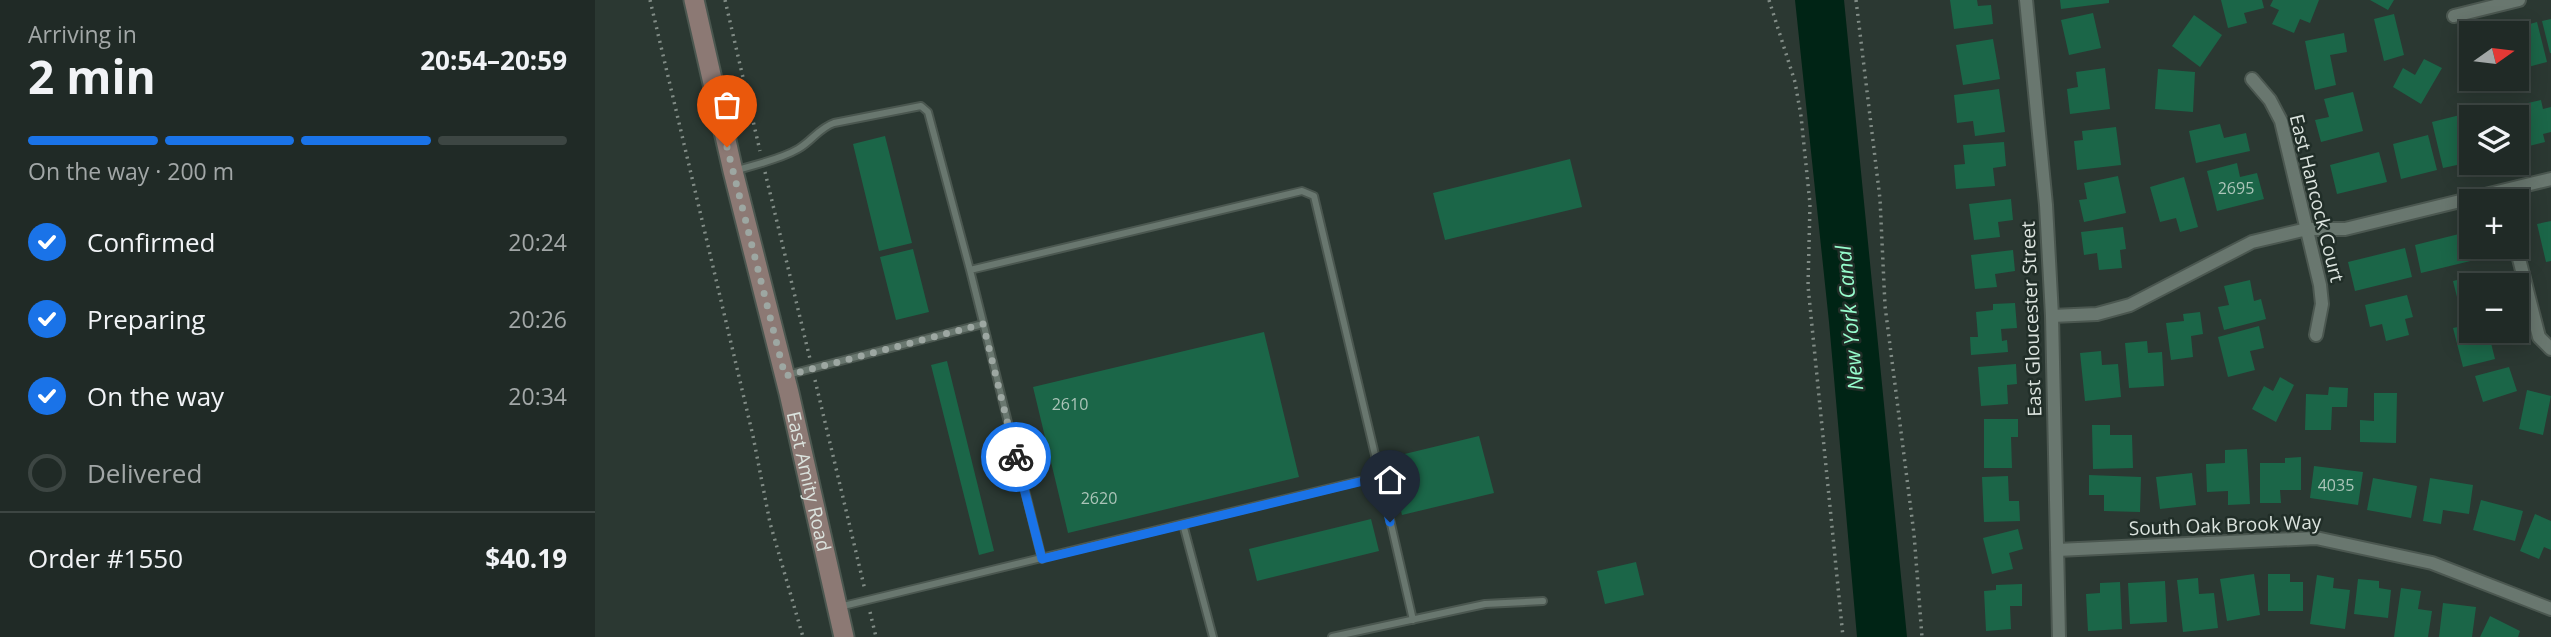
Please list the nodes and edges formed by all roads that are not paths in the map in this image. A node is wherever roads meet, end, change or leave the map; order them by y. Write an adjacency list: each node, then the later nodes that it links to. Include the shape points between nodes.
1 (694, 0): 6 (street, East Amity Road)
2 (2026, 0): 13 (street, East Gloucester Street)
3 (2519, 0): 4 (street)
4 (2454, 16)
5 (2252, 79): 10 (street, East Hancock Court, via 2281,121)
6 (733, 171): 12 (lane, via 792,152 834,123 921,106 928,112); 17 (street, East Amity Road)
7 (2551, 179): 8 (street)
8 (2523, 189)
9 (2459, 205): 10 (street, via 2344,229)
10 (2307, 229): 13 (street, via 2252,242 2130,305 2097,314); 15 (street, East Hancock Court, via 2321,285)
11 (2519, 259): 16 (street, via 2539,337)
12 (971, 270): 14 (lane); 18 (lane, via 1302,191 1314,196)
13 (2052, 316): 20 (street, East Gloucester Street)
14 (983, 324): 17 (lane); 21 (lane)
15 (2316, 335)
16 (2551, 349)
17 (785, 376): 23 (street, East Amity Road)
18 (1380, 477): 19 (lane); 25 (lane)
19 (1183, 524): 21 (lane); 27 (lane)
20 (2057, 550): 24 (street, South Oak Brook Way, via 2316,538 2432,563); 29 (street, East Gloucester Street)
21 (1042, 559): 23 (lane)
22 (1543, 601): 25 (lane, via 1485,604)
23 (837, 608): 26 (street, East Amity Road)
24 (2551, 609)
25 (1413, 620): 28 (lane)
26 (844, 637)
27 (1213, 637)
28 (1332, 637)
29 (2059, 637)

